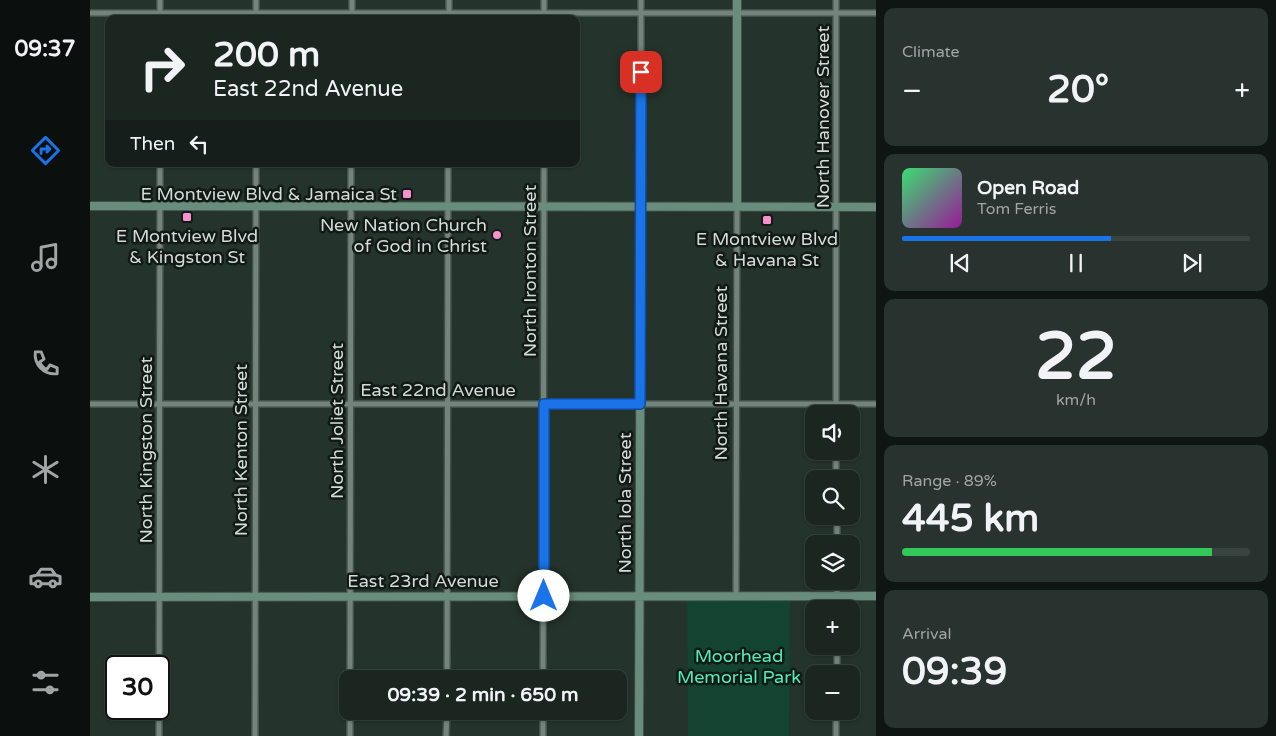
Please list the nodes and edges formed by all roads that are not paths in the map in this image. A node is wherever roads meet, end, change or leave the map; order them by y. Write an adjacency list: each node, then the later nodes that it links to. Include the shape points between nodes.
1 (160, 0): 15 (street)
2 (256, 0): 16 (street)
3 (352, 0): 17 (street)
4 (448, 0): 18 (street)
5 (544, 0): 19 (street)
6 (641, 0): 13 (street, North Iola Street)
7 (737, 0): 10 (street, North Havana Street)
8 (836, 0): 11 (street, North Hanover Street)
9 (90, 13): 14 (street)
10 (737, 13): 11 (street); 13 (street); 33 (street, North Havana Street)
11 (836, 13): 12 (street); 34 (street, North Hanover Street)
12 (876, 13)
13 (641, 14): 20 (street); 32 (street, North Iola Street)
14 (137, 15)
15 (160, 15)
16 (256, 15)
17 (352, 15)
18 (448, 15)
19 (544, 15)
20 (580, 15)
21 (160, 167): 27 (street, North Kingston Street)
22 (256, 167): 28 (street, North Kenton Street)
23 (351, 167): 29 (street, North Joliet Street)
24 (448, 167): 30 (street)
25 (544, 167): 31 (street, North Ironton Street)
26 (90, 206): 27 (street)
27 (160, 206): 28 (street); 37 (street, North Kingston Street)
28 (256, 206): 29 (street); 38 (street, North Kenton Street)
29 (351, 206): 30 (street); 39 (street, North Joliet Street)
30 (448, 206): 31 (street); 40 (street)
31 (544, 207): 32 (street); 41 (street, North Ironton Street)
32 (641, 207): 33 (street); 42 (street, North Iola Street)
33 (737, 207): 34 (street); 43 (street, North Havana Street)
34 (837, 207): 35 (street); 44 (street, North Hanover Street)
35 (876, 207)
36 (90, 404): 37 (street, East 22nd Avenue)
37 (160, 404): 38 (street, East 22nd Avenue); 48 (street, North Kingston Street)
38 (255, 404): 39 (street, East 22nd Avenue); 49 (street, North Kenton Street)
39 (351, 404): 40 (street, East 22nd Avenue); 50 (street, North Joliet Street)
40 (447, 404): 41 (street, East 22nd Avenue); 51 (street)
41 (544, 404): 42 (street, East 22nd Avenue); 52 (street, North Ironton Street)
42 (640, 404): 43 (street, East 22nd Avenue); 53 (street, North Iola Street)
43 (736, 404): 44 (street, East 22nd Avenue); 54 (street, North Havana Street)
44 (836, 404): 45 (street, East 22nd Avenue)
45 (876, 404)
46 (837, 590): 55 (street)
47 (90, 596): 48 (street, East 23rd Avenue)
48 (159, 596): 49 (street, East 23rd Avenue); 65 (street, North Kingston Street)
49 (255, 596): 50 (street, East 23rd Avenue); 66 (street, North Kenton Street)
50 (350, 596): 51 (street, East 23rd Avenue); 58 (street, North Joliet Street)
51 (447, 596): 52 (street, East 23rd Avenue); 59 (street)
52 (544, 596): 53 (street, East 23rd Avenue); 60 (street, North Ironton Street)
53 (640, 596): 54 (street, East 23rd Avenue); 70 (street, North Iola Street)
54 (736, 596): 55 (street, East 23rd Avenue)
55 (837, 596): 56 (street, East 23rd Avenue); 57 (street)
56 (876, 596)
57 (837, 600)
58 (350, 670)
59 (447, 670)
60 (543, 670)
61 (350, 720): 67 (street)
62 (447, 720): 68 (street)
63 (543, 720): 69 (street)
64 (836, 720): 71 (street)
65 (159, 736)
66 (254, 736)
67 (350, 736)
68 (446, 736)
69 (543, 736)
70 (639, 736)
71 (836, 736)

